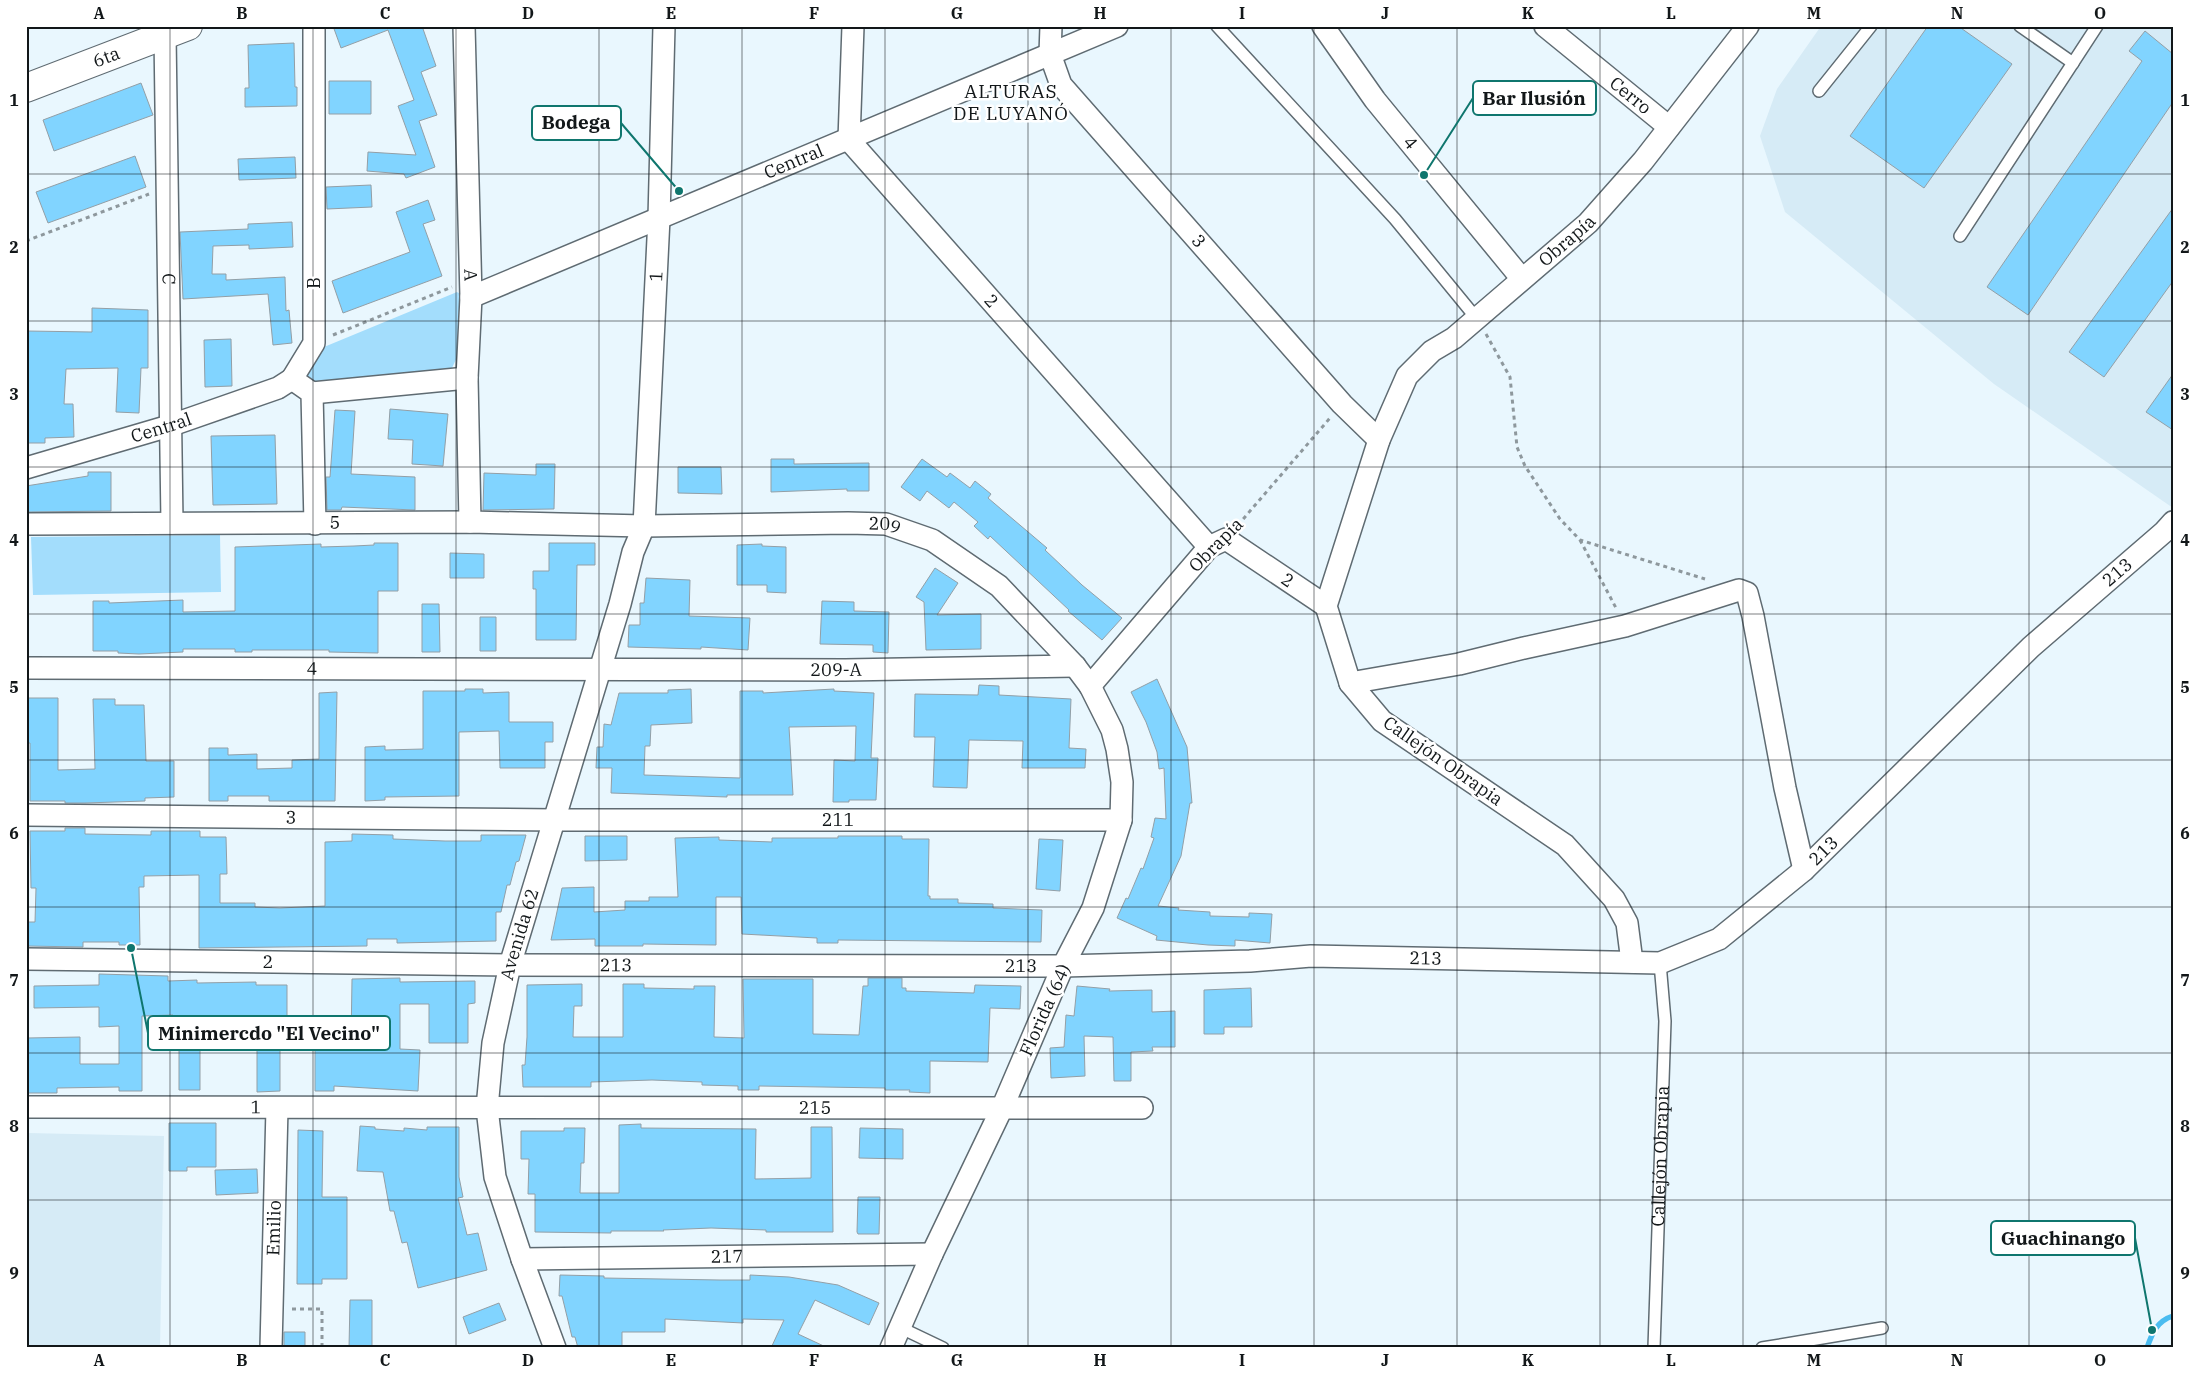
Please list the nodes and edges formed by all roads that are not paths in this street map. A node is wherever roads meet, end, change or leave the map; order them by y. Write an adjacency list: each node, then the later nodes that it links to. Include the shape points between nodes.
1 (314, 26): 27 (street, B, via 314,343)
2 (464, 26): 24 (street, A)
3 (664, 26): 21 (street, 1)
4 (853, 26): 20 (street)
5 (1051, 26): 15 (street, 3)
6 (1117, 26): 15 (street, Central)
7 (1217, 26): 25 (lane, via 1394,219)
8 (1323, 26): 23 (street, 4, via 1375,100)
9 (1545, 26): 19 (street, Cerro)
10 (1748, 26): 19 (street, Obrapía)
11 (1871, 26): 18 (lane)
12 (2020, 26): 16 (lane)
13 (2097, 26): 16 (lane)
14 (176, 30): 17 (street, 6ta); 29 (street, C, via 166,188)
15 (1050, 54): 20 (street, Central); 30 (street, 3, via 1061,85 1342,404)
16 (2073, 63): 22 (lane)
17 (26, 88)
18 (1818, 91)
19 (1669, 127): 23 (street, Obrapía, via 1588,223)
20 (849, 140): 21 (street, Central); 38 (street, 2)
21 (659, 218): 24 (street, Central); 37 (street, 1)
22 (1960, 236)
23 (1522, 279): 25 (street, Obrapía)
24 (471, 288): 26 (street, A)
25 (1477, 319): 30 (street, Obrapía, via 1406,376)
26 (467, 378): 28 (street); 32 (street, A)
27 (292, 380): 28 (street); 29 (street, Central, via 278,388)
28 (312, 393): 36 (street)
29 (169, 426): 31 (street, Central); 35 (street, C)
30 (1379, 440): 39 (street)
31 (26, 468)
32 (470, 522): 36 (street, 5); 37 (street, 5)
33 (2173, 522): 48 (street, 213, via 2031,647)
34 (26, 524): 35 (street, 5)
35 (172, 524): 36 (street, 5)
36 (315, 524)
37 (644, 526): 40 (street, 209, via 886,524 932,540 999,586); 42 (street, Avenida 62, via 633,552)
38 (1218, 543): 39 (street, 2); 44 (street, Obrapía)
39 (1326, 606): 43 (street, Callejón Obrapia)
40 (1074, 666): 42 (street, 209-A); 44 (street, Florida (64))
41 (26, 668): 42 (street, 4)
42 (599, 670): 46 (street, Avenida 62)
43 (1350, 683): 48 (street, via 1459,664 1625,626 1739,590 1746,593 1753,616); 50 (street, Callejón Obrapia, via 1382,721 1565,845 1614,899 1627,923)
44 (1090, 686): 47 (street, Florida (64), via 1112,730 1117,749 1122,782)
45 (26, 815): 46 (street, 3)
46 (555, 820): 47 (street, 211); 52 (street, Avenida 62)
47 (1121, 820): 53 (street, Florida (64), via 1093,908)
48 (1804, 870): 51 (street, 213, via 1719,939)
49 (26, 959): 52 (street, 2)
50 (1632, 962): 51 (street, 213); 53 (street, 213, via 1311,956 1250,961)
51 (1660, 963): 67 (lane, Callejón Obrapia, via 1665,1022)
52 (510, 965): 53 (street, 213); 57 (street, Avenida 62, via 492,1043)
53 (1063, 966): 54 (street, Florida (64))
54 (1003, 1106): 57 (street, 215); 58 (street, 215); 59 (street, Florida (64))
55 (26, 1107): 56 (street, 1)
56 (277, 1108): 57 (street, 1); 63 (street, Emilio)
57 (487, 1108): 60 (street, Avenida 62, via 495,1177)
58 (1142, 1108)
59 (932, 1254): 60 (street, 217); 61 (street, Florida (64))
60 (522, 1259): 64 (street, Avenida 62)
61 (899, 1327): 65 (street, Florida (64)); 66 (lane)
62 (1882, 1328): 68 (lane)
63 (271, 1348)
64 (555, 1348)
65 (891, 1348)
66 (943, 1348)
67 (1654, 1348)
68 (1762, 1348)

